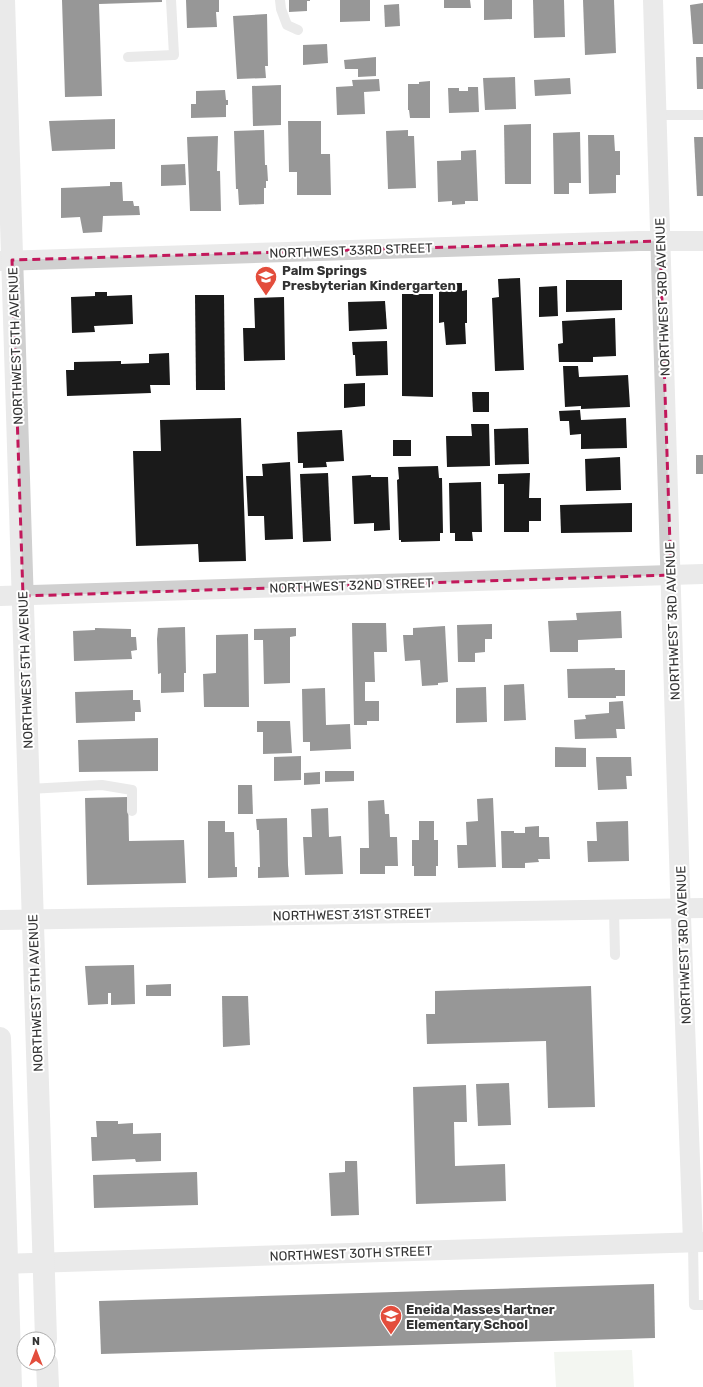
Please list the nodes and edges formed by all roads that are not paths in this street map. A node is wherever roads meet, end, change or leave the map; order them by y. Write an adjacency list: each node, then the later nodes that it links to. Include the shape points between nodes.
1 (4, 0): 11 (street, NORTHWEST 5TH AVENUE)
2 (171, 0): 6 (lane, via 174,55)
3 (280, 0): 5 (lane, via 288,25)
4 (653, 0): 8 (street, NORTHWEST 3RD AVENUE)
5 (298, 30)
6 (128, 57)
7 (703, 114): 8 (lane)
8 (656, 115): 9 (street, NORTHWEST 3RD AVENUE)
9 (660, 241): 10 (street, NORTHWEST 33RD STREET); 11 (street, NORTHWEST 33RD STREET); 13 (street, NORTHWEST 3RD AVENUE)
10 (703, 241)
11 (6, 260): 15 (street, NORTHWEST 5TH AVENUE)
12 (703, 574): 13 (street, NORTHWEST 32ND STREET)
13 (671, 575): 15 (street, NORTHWEST 32ND STREET); 18 (street, NORTHWEST 3RD AVENUE)
14 (0, 596): 15 (street, NORTHWEST 32ND STREET)
15 (23, 596): 16 (street, NORTHWEST 5TH AVENUE)
16 (29, 789): 17 (lane, via 102,785 132,790); 21 (street, NORTHWEST 5TH AVENUE)
17 (132, 811)
18 (681, 908): 19 (street, NORTHWEST 31ST STREET); 20 (street, NORTHWEST 31ST STREET); 25 (street, NORTHWEST 3RD AVENUE)
19 (703, 908)
20 (614, 910): 21 (street, NORTHWEST 31ST STREET); 23 (lane)
21 (33, 919): 22 (street, NORTHWEST 31ST STREET); 26 (street, NORTHWEST 5TH AVENUE)
22 (0, 920)
23 (615, 955)
24 (0, 1038): 27 (street)
25 (698, 1242): 26 (street, NORTHWEST 30TH STREET); 28 (lane, via 694,1305)
26 (44, 1262): 27 (street, NORTHWEST 30TH STREET); 29 (street, NORTHWEST 5TH AVENUE)
27 (4, 1264): 31 (street)
28 (703, 1305)
29 (46, 1331)
30 (47, 1371): 32 (street)
31 (11, 1387)
32 (48, 1387)

